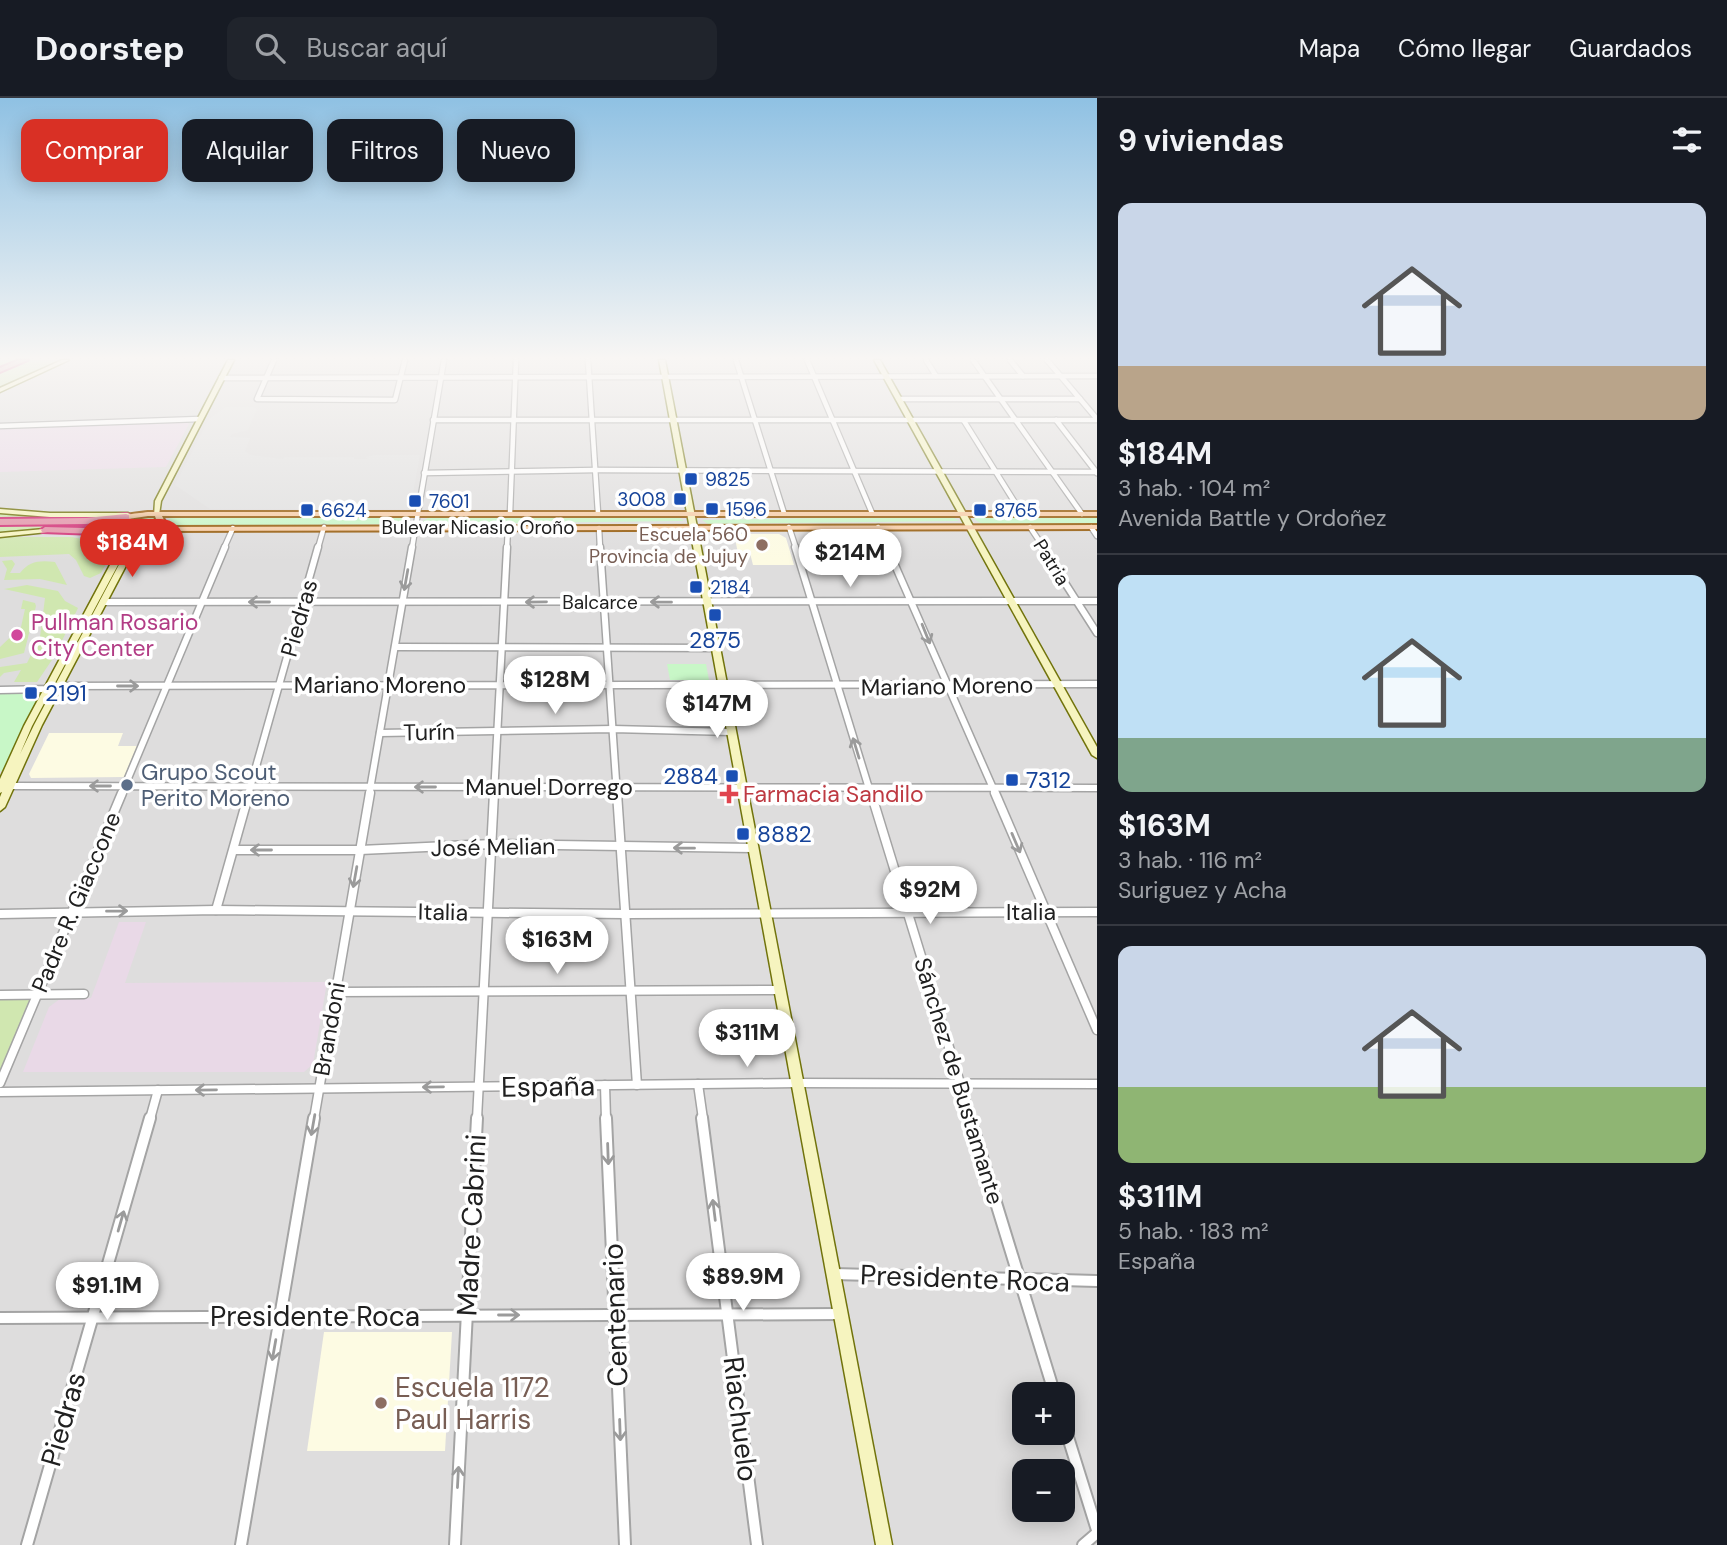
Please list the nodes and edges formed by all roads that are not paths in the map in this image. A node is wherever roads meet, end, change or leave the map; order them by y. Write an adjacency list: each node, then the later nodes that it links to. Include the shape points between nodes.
1 (196, 428): 22 (street)
2 (432, 428): 21 (street, Brandoni)
3 (514, 428): 14 (street)
4 (594, 428): 12 (street)
5 (675, 428): 13 (street)
6 (757, 428): 15 (street)
7 (836, 428): 16 (street)
8 (915, 428): 17 (street)
9 (968, 428): 18 (street, Patria)
10 (1020, 428): 19 (street)
11 (1062, 428): 20 (street)
12 (596, 470): 13 (street); 14 (street); 26 (street)
13 (683, 470): 15 (street); 27 (street)
14 (511, 471): 21 (street); 25 (street)
15 (771, 472): 16 (street); 28 (street)
16 (855, 472): 17 (street); 29 (street)
17 (940, 472): 18 (street); 30 (street)
18 (997, 472): 19 (street); 32 (street, Patria)
19 (1052, 472): 20 (street); 33 (street)
20 (1097, 472)
21 (424, 473): 24 (street, Brandoni)
22 (158, 501): 31 (street); 35 (street)
23 (0, 511): 36 (street)
24 (418, 513): 25 (main road, Bulevar Nicasio Oroño); 35 (main road, Bulevar Nicasio Oroño); 39 (street, Brandoni)
25 (510, 513): 26 (main road, Bulevar Nicasio Oroño)
26 (598, 513): 27 (main road, Bulevar Nicasio Oroño)
27 (691, 513): 28 (main road, Bulevar Nicasio Oroño); 42 (street)
28 (785, 513): 29 (main road, Bulevar Nicasio Oroño)
29 (872, 513): 30 (main road, Bulevar Nicasio Oroño)
30 (963, 513): 32 (main road, Bulevar Nicasio Oroño); 45 (street)
31 (142, 514): 35 (main road, Bulevar Nicasio Oroño); 36 (main road, Bulevar Nicasio Oroño)
32 (1022, 514): 33 (main road, Bulevar Nicasio Oroño)
33 (1082, 514): 34 (main road, Bulevar Nicasio Oroño)
34 (1097, 514)
35 (157, 515): 50 (main road, via 162,519)
36 (129, 516): 37 (highway); 53 (main road, via 117,525)
37 (0, 522)
38 (324, 527): 39 (main road, Bulevar Nicasio Oroño); 48 (main road, Bulevar Nicasio Oroño); 64 (street, Piedras)
39 (415, 527): 40 (main road, Bulevar Nicasio Oroño); 66 (street, Brandoni, one-way to 66)
40 (508, 527): 41 (main road, Bulevar Nicasio Oroño); 67 (street, Madre Cabrini)
41 (599, 527): 42 (main road, Bulevar Nicasio Oroño); 58 (street)
42 (694, 527): 43 (main road, Bulevar Nicasio Oroño); 68 (street)
43 (789, 527): 44 (main road, Bulevar Nicasio Oroño); 69 (street, Sánchez de Bustamante)
44 (878, 527): 45 (main road, Bulevar Nicasio Oroño); 65 (street)
45 (970, 527): 46 (main road, Bulevar Nicasio Oroño); 59 (street)
46 (1030, 527): 47 (main road, Bulevar Nicasio Oroño); 60 (street, Patria)
47 (1094, 527): 56 (street)
48 (233, 528): 50 (main road, Bulevar Nicasio Oroño); 63 (street, Padre R. Giaccone)
49 (0, 529): 51 (highway)
50 (153, 529): 54 (main road, Bulevar Nicasio Oroño)
51 (59, 530): 52 (highway); 55 (street)
52 (72, 531): 53 (highway); 57 (highway, via 114,543)
53 (123, 532): 54 (main road, Bulevar Nicasio Oroño); 57 (street)
54 (143, 532): 62 (street)
55 (0, 535)
56 (1097, 536)
57 (120, 555): 86 (street)
58 (604, 601): 67 (street, Balcarce, one-way to 67); 68 (street, Balcarce, one-way to 58); 74 (street)
59 (1012, 601): 60 (street, Balcarce); 65 (street, Balcarce); 77 (street)
60 (1077, 601): 61 (street, Balcarce); 70 (street, Patria)
61 (1097, 601)
62 (103, 602): 63 (street, Balcarce); 79 (street)
63 (202, 602): 64 (street, Balcarce, one-way to 63); 80 (street, Padre R. Giaccone)
64 (303, 602): 66 (street, Balcarce); 81 (street, Piedras)
65 (913, 602): 69 (street, Balcarce); 83 (street, one-way to 83)
66 (402, 603): 67 (street, Balcarce); 71 (street, Brandoni)
67 (505, 603): 72 (street, Madre Cabrini)
68 (707, 603): 69 (street, Balcarce); 73 (street)
69 (811, 603): 85 (street, Sánchez de Bustamante)
70 (1097, 633)
71 (395, 647): 72 (street); 82 (street, Brandoni)
72 (502, 648): 74 (street); 75 (street, Madre Cabrini)
73 (715, 648): 74 (street); 84 (street)
74 (608, 649): 76 (street)
75 (500, 684): 76 (street, Mariano Moreno); 82 (street, Mariano Moreno); 89 (street, Madre Cabrini)
76 (611, 684): 84 (street, Mariano Moreno); 88 (street)
77 (1058, 684): 78 (street, Mariano Moreno); 83 (street, Mariano Moreno); 92 (street)
78 (1097, 684)
79 (60, 686): 80 (street, Mariano Moreno, one-way to 80); 86 (street, Mariano Moreno); 96 (street)
80 (167, 686): 81 (street, Mariano Moreno); 93 (street, Padre R. Giaccone)
81 (280, 686): 82 (street, Mariano Moreno); 94 (street, Piedras)
82 (388, 686): 91 (street, Brandoni)
83 (947, 686): 85 (street, Mariano Moreno); 101 (street)
84 (723, 687): 85 (street, Mariano Moreno); 90 (street)
85 (837, 687): 100 (street, Sánchez de Bustamante, one-way to 85)
86 (47, 689): 87 (street, Mariano Moreno); 96 (street)
87 (0, 690)
88 (613, 729): 89 (street, Turín); 90 (street, Turín); 98 (street)
89 (498, 730): 91 (street, Turín); 97 (street, Madre Cabrini)
90 (731, 732): 99 (street)
91 (380, 733): 95 (street, Brandoni)
92 (1097, 755)
93 (125, 786): 94 (street, Manuel Dorrego); 96 (street, Manuel Dorrego, one-way to 96); 110 (street, Padre R. Giaccone)
94 (252, 786): 95 (street, Manuel Dorrego); 107 (street, Piedras)
95 (371, 786): 97 (street, Manuel Dorrego, one-way to 95); 108 (street, Brandoni)
96 (4, 787): 103 (street)
97 (494, 787): 98 (street, Manuel Dorrego); 104 (street, Madre Cabrini)
98 (616, 787): 99 (street, Manuel Dorrego); 105 (street)
99 (741, 788): 100 (street, Manuel Dorrego); 106 (street)
100 (868, 788): 101 (street, Manuel Dorrego); 113 (street, Sánchez de Bustamante)
101 (992, 788): 102 (street, Manuel Dorrego); 114 (street, one-way to 114)
102 (1097, 788)
103 (0, 807)
104 (492, 844): 105 (street, José Melian); 108 (street, José Melian); 116 (street, Madre Cabrini)
105 (620, 847): 106 (street, José Melian, one-way to 105); 118 (street)
106 (752, 848): 112 (street)
107 (234, 850): 108 (street, José Melian, one-way to 107); 109 (street, Piedras)
108 (360, 850): 111 (street, Brandoni, one-way to 111)
109 (216, 910): 110 (street, Italia, one-way to 109); 111 (street, Italia)
110 (73, 911): 117 (street, Italia); 125 (street, Padre R. Giaccone)
111 (349, 911): 116 (street, Italia); 121 (street, Brandoni)
112 (764, 912): 113 (street, Italia); 118 (street, Italia); 120 (street)
113 (906, 912): 114 (street, Italia); 130 (street, Sánchez de Bustamante)
114 (1045, 912): 115 (street, Italia); 126 (street)
115 (1097, 912)
116 (488, 913): 118 (street, Italia); 122 (street, Madre Cabrini)
117 (0, 914)
118 (625, 914): 119 (street)
119 (629, 990): 120 (street); 122 (street); 133 (street)
120 (779, 990): 128 (street)
121 (336, 992): 122 (street); 135 (street, Brandoni)
122 (484, 992): 134 (street, Madre Cabrini)
123 (84, 994): 125 (street)
124 (0, 995): 125 (street)
125 (37, 995): 127 (street, Padre R. Giaccone)
126 (1097, 1030)
127 (0, 1083)
128 (797, 1083): 129 (street, España); 130 (street, España); 138 (street)
129 (698, 1084): 133 (street, España); 141 (street, Riachuelo, one-way to 129)
130 (959, 1084): 131 (street, España); 139 (street, Sánchez de Bustamante)
131 (1097, 1084)
132 (605, 1085): 133 (street, España); 134 (street, España); 144 (street, Centenario, one-way to 144)
133 (637, 1085)
134 (479, 1087): 135 (street, España, one-way to 135); 143 (street, Madre Cabrini)
135 (319, 1089): 136 (street, España, one-way to 136); 145 (street, Brandoni, one-way to 145)
136 (158, 1090): 137 (street, España); 146 (street, Piedras, one-way to 136)
137 (0, 1092)
138 (833, 1274): 139 (street, Presidente Roca); 142 (street)
139 (1020, 1281): 140 (street, Presidente Roca); 148 (street, Sánchez de Bustamante)
140 (1097, 1281)
141 (727, 1314): 142 (street, Presidente Roca); 144 (street, Presidente Roca); 155 (street, Riachuelo)
142 (841, 1314): 156 (street)
143 (466, 1315): 144 (street, Presidente Roca, one-way to 144); 145 (street, Presidente Roca); 153 (street, Madre Cabrini, one-way to 143)
144 (615, 1315): 154 (street, Centenario, one-way to 154)
145 (280, 1316): 146 (street, Presidente Roca); 152 (street, Brandoni, one-way to 152)
146 (93, 1317): 147 (street, Presidente Roca); 151 (street, Piedras)
147 (0, 1318)
148 (1051, 1382)
149 (1070, 1445): 150 (street)
150 (1097, 1532): 157 (street)
151 (27, 1545)
152 (241, 1545)
153 (455, 1545)
154 (625, 1545)
155 (757, 1545)
156 (884, 1545)
157 (1083, 1545)

